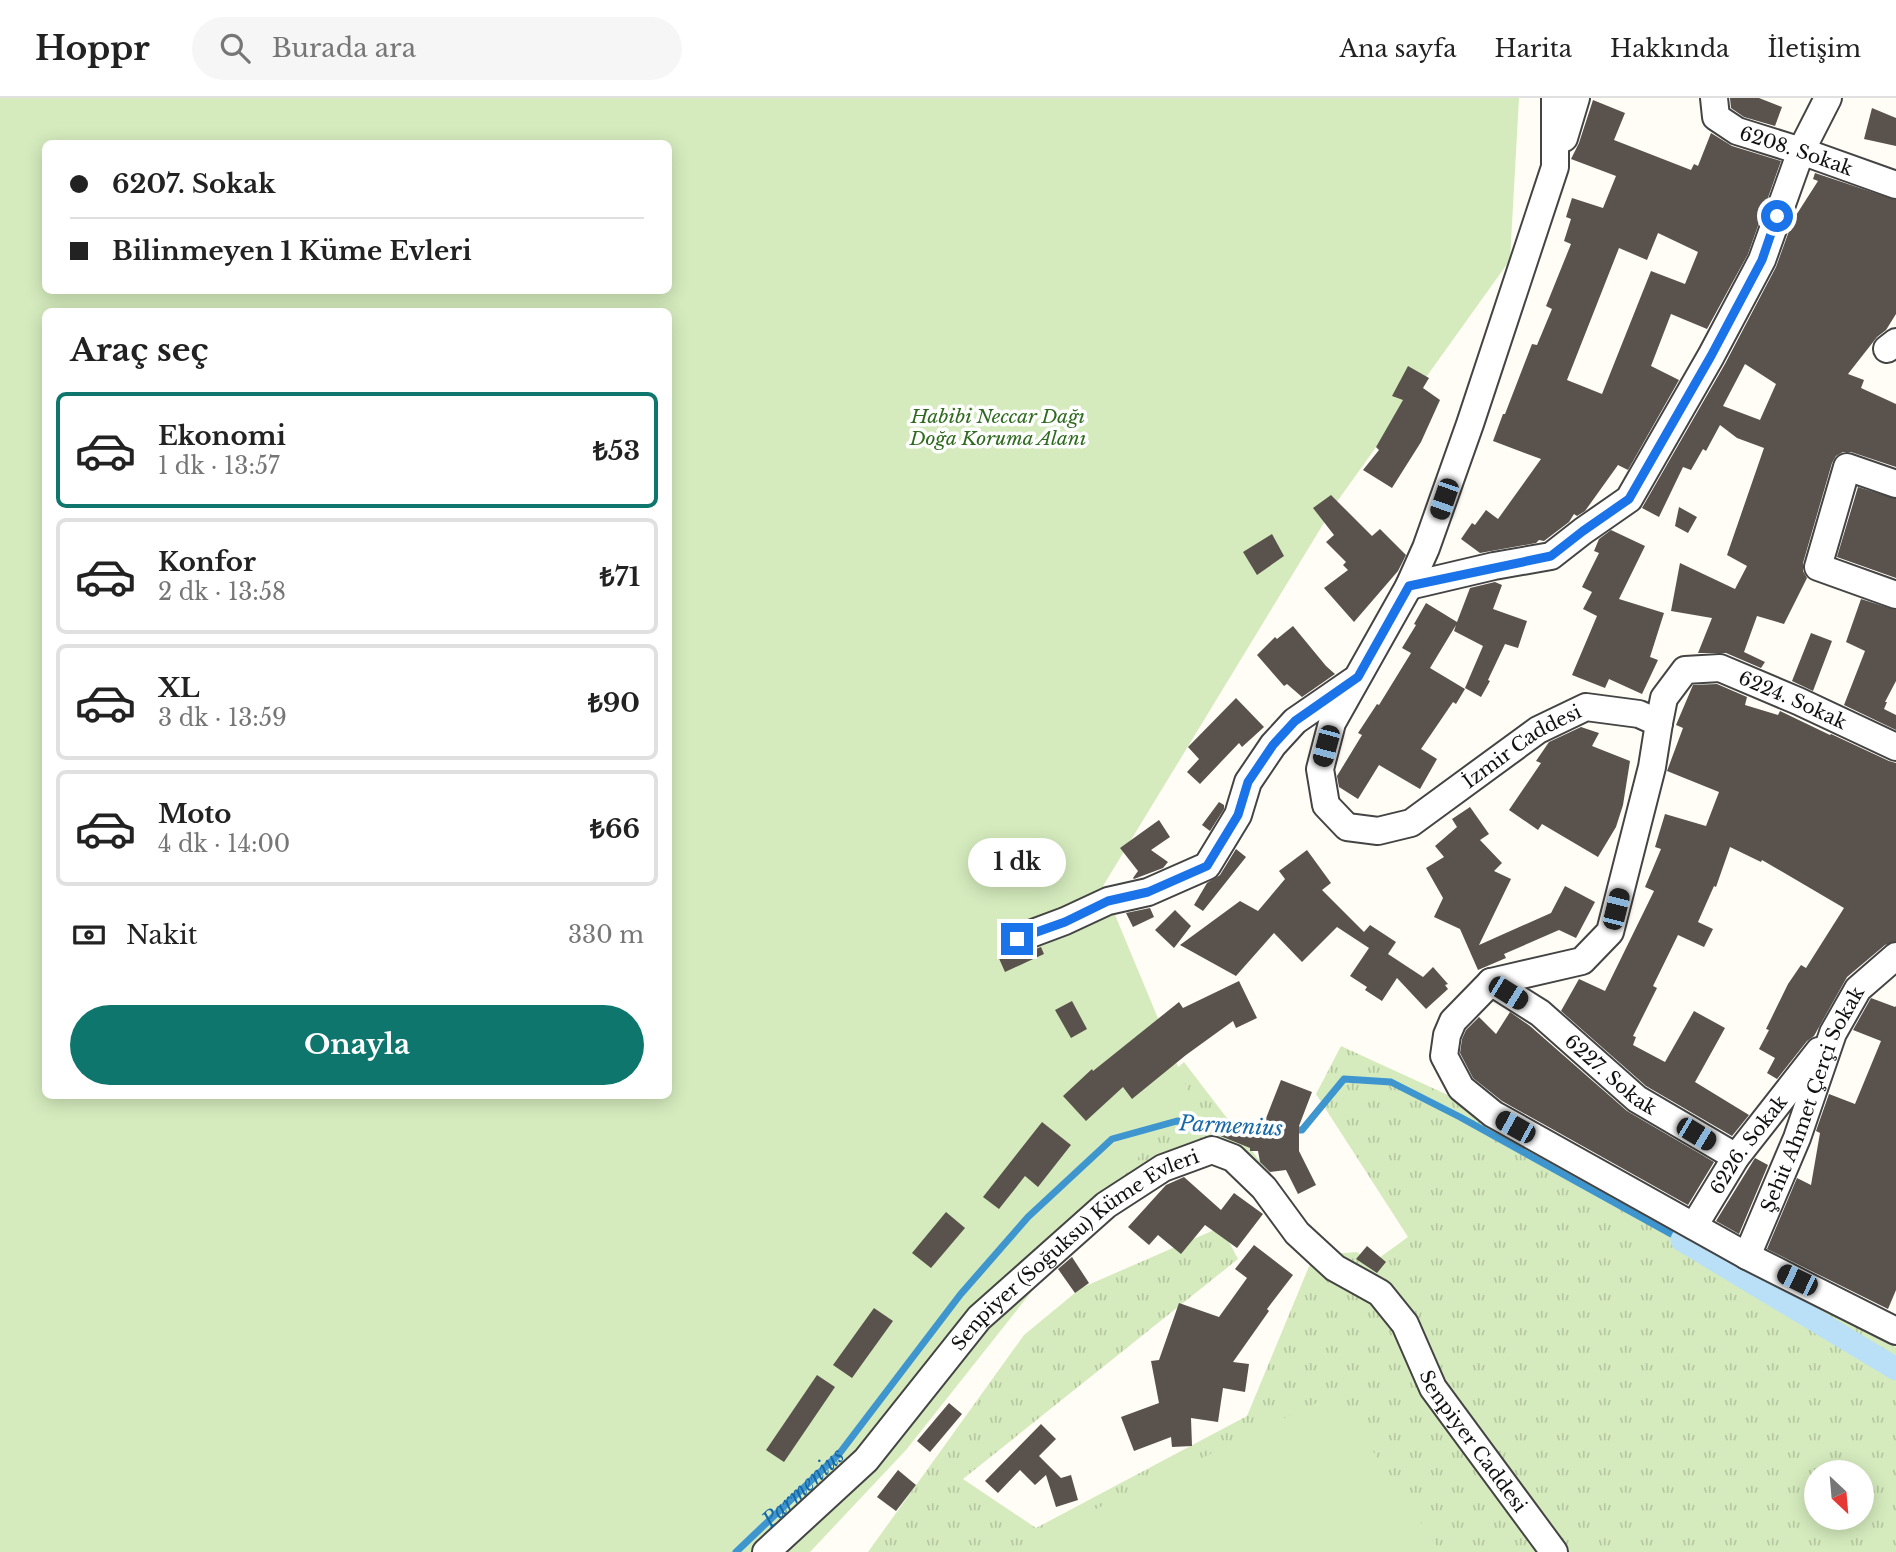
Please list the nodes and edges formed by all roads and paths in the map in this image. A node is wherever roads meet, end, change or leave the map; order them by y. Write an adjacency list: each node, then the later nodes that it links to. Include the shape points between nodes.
1 (1545, 98): 7 (street, İzmir Caddesi)
2 (1555, 98): 7 (street, İzmir Caddesi)
3 (1576, 98): 7 (street)
4 (1714, 98): 6 (street, 6208. Sokak, via 1716,117 1737,131)
5 (1828, 98): 6 (street)
6 (1801, 151): 8 (street, 6208. Sokak); 10 (street, via 1762,260 1629,499 1551,556)
7 (1555, 167): 10 (street, İzmir Caddesi, via 1470,424)
8 (1896, 184)
9 (1896, 484): 11 (street, via 1847,467 1818,567)
10 (1409, 586): 12 (street, İzmir Caddesi)
11 (1896, 595)
12 (1358, 677): 13 (street, İzmir Caddesi, via 1332,723 1320,769 1326,805 1347,827 1378,831 1410,823 1538,730 1586,707 1639,714); 15 (street, via 1295,721 1273,745 1248,782 1238,815 1207,866)
13 (1659, 723): 14 (street, 6224. Sokak, via 1664,698 1685,670 1720,668); 17 (street, via 1610,932 1582,961)
14 (1896, 747)
15 (1017, 939)
16 (1896, 956): 18 (street, Şehit Ahmet Çerçi Sokak, via 1858,989)
17 (1491, 982): 19 (street, 6227. Sokak, via 1541,1013 1637,1099); 20 (street, via 1453,1021 1447,1035 1444,1056 1461,1088 1493,1114)
18 (1833, 1033): 19 (street, 6226. Sokak); 21 (street, Şehit Ahmet Çerçi Sokak, via 1797,1138)
19 (1736, 1157): 20 (street, 6226. Sokak)
20 (1694, 1226): 21 (street)
21 (1747, 1256): 23 (street)
22 (1405, 1324): 24 (street, Senpiyer Caddesi, via 1433,1388); 25 (street, Senpiyer (Soğuksu) Küme Evleri, via 1380,1293 1335,1268 1297,1233 1264,1188 1233,1157 1212,1150 1163,1168 1105,1205 978,1318 866,1460)
23 (1896, 1331)
24 (1548, 1546)
25 (766, 1552)

